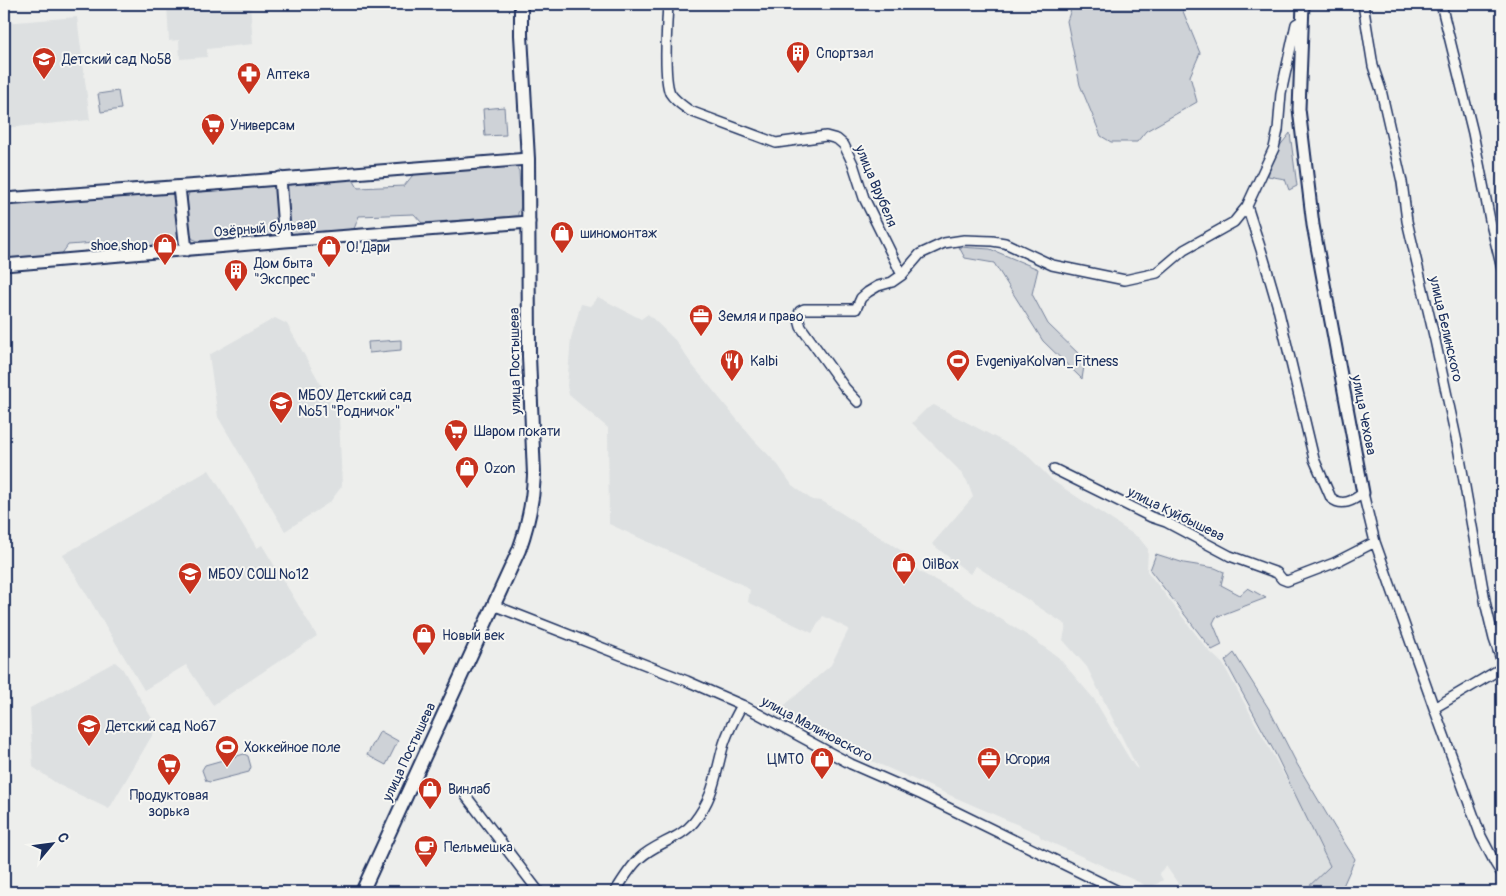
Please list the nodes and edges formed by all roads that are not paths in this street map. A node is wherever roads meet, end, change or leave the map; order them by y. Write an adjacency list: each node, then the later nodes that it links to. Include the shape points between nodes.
1 (521, 4): 7 (main road, улица Постышева)
2 (668, 4): 17 (street, улица Врубеля, via 666,77 670,93 690,111 776,143 826,136 837,139 844,145 864,198)
3 (1303, 4): 6 (street, улица Чехова)
4 (1363, 4): 23 (street, улица Белинского, via 1373,66 1402,182 1407,221 1458,447 1486,606)
5 (1442, 4): 16 (street)
6 (1303, 20): 11 (street, via 1296,24 1281,93 1274,148); 20 (street, улица Чехова, via 1299,110 1307,183)
7 (528, 158): 8 (street); 12 (main road, улица Постышева)
8 (280, 178): 9 (street); 13 (street)
9 (179, 186): 10 (street); 14 (street)
10 (4, 199)
11 (1247, 206): 17 (street, via 1234,222 1184,250 1157,273 1125,280 1052,265 1005,243 964,240 944,243 920,254); 20 (street, via 1276,304 1314,459 1331,498 1337,503 1343,504)
12 (529, 222): 13 (street, Озёрный бульвар); 22 (main road, улица Постышева, via 534,495 524,537)
13 (284, 241): 14 (street, Озёрный бульвар)
14 (186, 250): 15 (street, Озёрный бульвар)
15 (4, 266)
16 (1502, 269)
17 (902, 275): 18 (street, via 868,292 856,310 804,309 798,316 801,327)
18 (858, 402)
19 (1054, 469): 21 (street, улица Куйбышева, via 1230,556 1277,573 1287,581 1334,563)
20 (1363, 493): 21 (street)
21 (1375, 542): 26 (street)
22 (493, 605): 25 (street, улица Малиновского); 30 (main road, улица Постышева)
23 (1502, 662)
24 (1502, 668): 26 (street)
25 (742, 705): 29 (street, улица Малиновского, via 851,764 930,800); 32 (street, via 723,745 715,784 694,823 639,858)
26 (1434, 708): 28 (street, via 1481,836)
27 (466, 796): 31 (street)
28 (1502, 874)
29 (1103, 888): 33 (street, улица Малиновского)
30 (362, 892)
31 (539, 892)
32 (615, 892)
33 (1120, 892)

